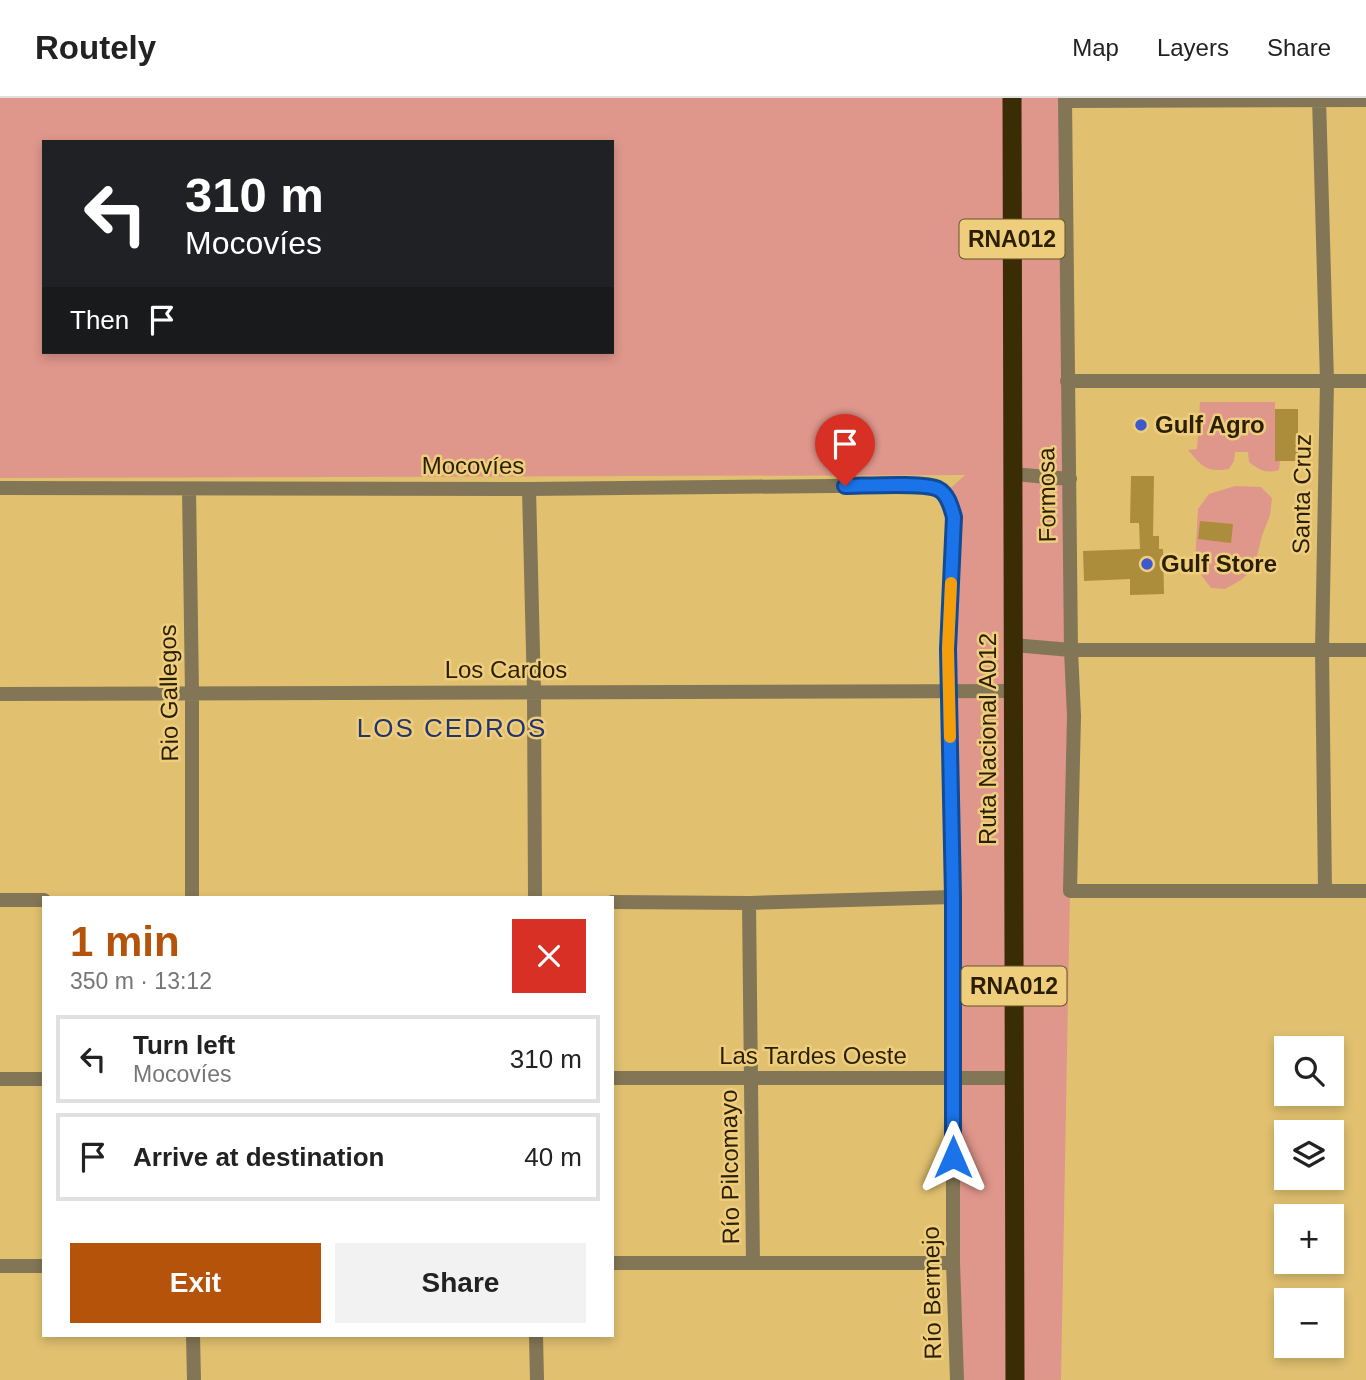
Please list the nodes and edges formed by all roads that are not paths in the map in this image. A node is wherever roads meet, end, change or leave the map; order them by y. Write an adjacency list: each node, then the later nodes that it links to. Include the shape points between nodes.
1 (1012, 98): 8 (highway, Ruta Nacional A012 / RNA012)
2 (1065, 99): 3 (street); 5 (street, Formosa)
3 (1319, 99): 4 (street); 6 (street, Santa Cruz)
4 (1366, 100)
5 (1067, 381): 6 (street); 9 (street, Formosa)
6 (1327, 381): 7 (street); 16 (street, Santa Cruz)
7 (1366, 381)
8 (1012, 474): 9 (street); 14 (highway, Ruta Nacional A012 / RNA012)
9 (1070, 479): 15 (street, Formosa)
10 (0, 488): 11 (street, Mocovíes)
11 (189, 489): 12 (street, Mocovíes); 21 (street, Rio Gallegos)
12 (529, 489): 13 (street, Mocovíes, via 924,485); 20 (street)
13 (944, 494): 18 (street, Río Bermejo, via 954,517)
14 (1013, 645): 15 (street); 19 (highway, Ruta Nacional A012 / RNA012)
15 (1071, 650): 16 (street); 23 (street, Formosa, via 1070,891)
16 (1322, 650): 17 (street); 23 (street, Santa Cruz)
17 (1366, 650)
18 (949, 691): 19 (street, Los Cardos); 20 (street, Los Cardos); 27 (street, Río Bermejo)
19 (1013, 691): 35 (highway, Ruta Nacional A012 / RNA012)
20 (534, 692): 21 (street, Los Cardos); 26 (street)
21 (192, 693): 22 (street, Los Cardos); 25 (street, Rio Gallegos)
22 (0, 694)
23 (1325, 891): 24 (street)
24 (1366, 891)
25 (192, 896)
26 (535, 896)
27 (953, 897): 31 (street); 34 (street, Río Bermejo)
28 (0, 900): 29 (street)
29 (42, 900)
30 (614, 902): 31 (street)
31 (750, 903): 33 (street, Río Pilcomayo)
32 (614, 1078): 33 (street, Las Tardes Oeste)
33 (751, 1078): 34 (street, Las Tardes Oeste); 38 (street, Río Pilcomayo)
34 (953, 1078): 35 (street, Las Tardes Oeste); 39 (street, Río Bermejo)
35 (1014, 1078): 48 (highway, Ruta Nacional A012 / RNA012)
36 (0, 1079): 37 (street)
37 (42, 1079)
38 (753, 1263): 39 (street); 40 (street)
39 (953, 1263): 47 (street, Río Bermejo)
40 (614, 1264)
41 (0, 1266): 42 (street)
42 (42, 1266)
43 (194, 1337): 45 (street)
44 (536, 1337): 46 (street)
45 (194, 1380)
46 (537, 1380)
47 (957, 1380)
48 (1015, 1380)

